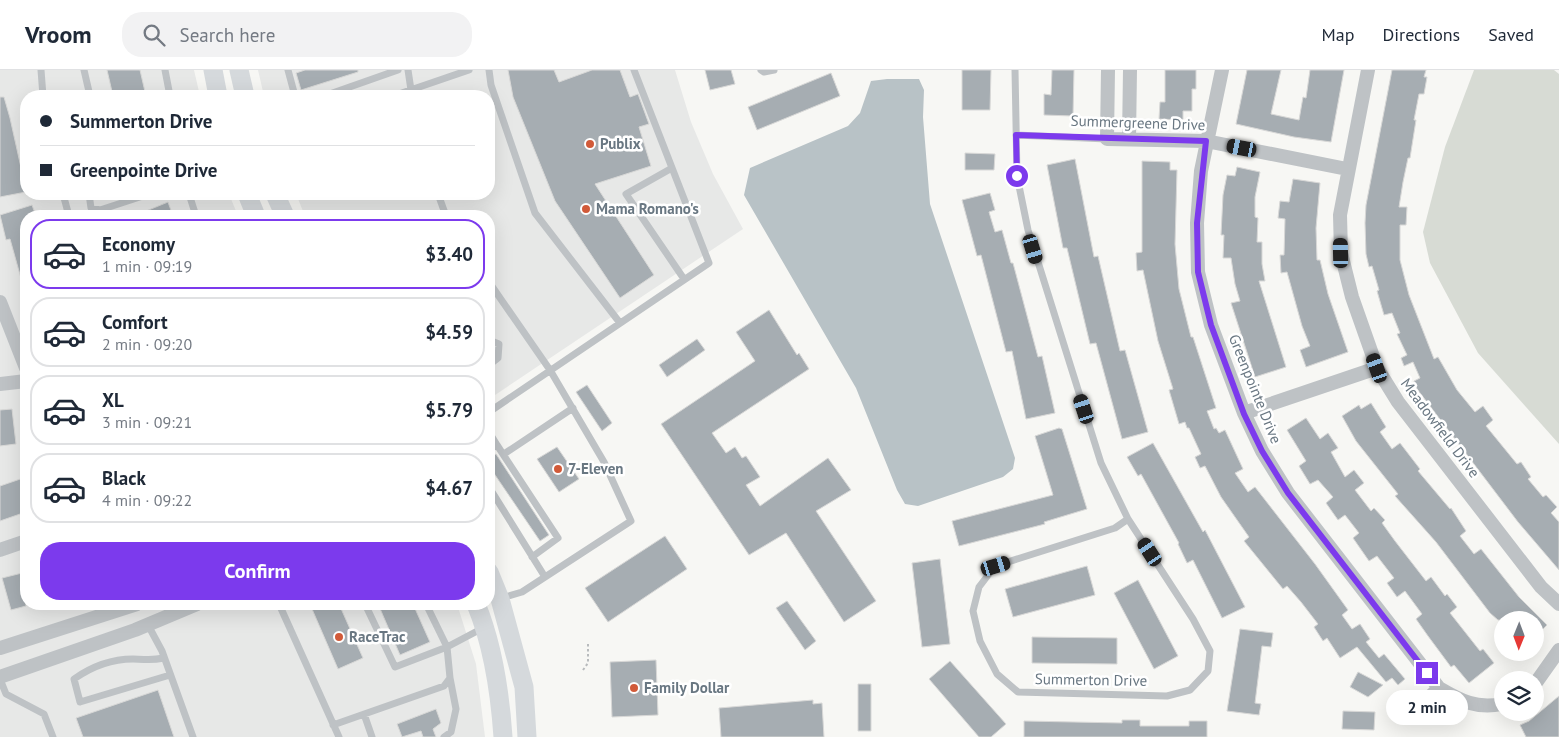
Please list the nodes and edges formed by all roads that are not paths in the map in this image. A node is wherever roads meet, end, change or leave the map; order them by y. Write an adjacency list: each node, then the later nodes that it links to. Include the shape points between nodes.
1 (41, 70): 20 (lane)
2 (84, 70): 21 (lane)
3 (165, 70): 22 (lane)
4 (213, 70): 23 (main road)
5 (238, 70): 24 (main road)
6 (288, 70): 25 (lane)
7 (398, 70): 19 (lane)
8 (408, 70): 27 (lane)
9 (469, 70): 27 (lane)
10 (489, 70): 28 (lane)
11 (634, 70): 34 (lane)
12 (761, 70): 13 (lane)
13 (774, 70)
14 (1015, 70): 30 (lane, Summerton Drive)
15 (1108, 70): 31 (street)
16 (1130, 70): 32 (street)
17 (1222, 70): 33 (street, Greenpointe Drive)
18 (1368, 70): 35 (street, Meadowfield Drive)
19 (389, 72): 26 (lane)
20 (43, 90)
21 (89, 90)
22 (169, 90)
23 (217, 90)
24 (243, 90)
25 (293, 90)
26 (340, 90)
27 (411, 90)
28 (493, 90)
29 (495, 96): 45 (lane, via 536,212)
30 (1016, 135): 31 (lane, Summergreene Drive); 60 (lane, Summerton Drive, via 1017,176 1028,230 1101,463)
31 (1107, 139): 32 (street, Summergreene Drive)
32 (1129, 139): 33 (street, Summergreene Drive)
33 (1206, 141): 35 (street, Summergreene Drive); 55 (street, Greenpointe Drive, via 1197,223 1198,272 1211,325)
34 (672, 168): 42 (lane, via 709,263); 42 (lane, via 626,194)
35 (1347, 169): 49 (street, Meadowfield Drive, via 1340,215 1341,253 1352,297)
36 (90, 200): 40 (lane, via 91,208)
37 (131, 200): 38 (lane)
38 (110, 207): 39 (lane); 41 (lane)
39 (100, 210)
40 (100, 210)
41 (108, 210)
42 (684, 279): 45 (lane)
43 (495, 291): 50 (lane)
44 (0, 302): 47 (street)
45 (620, 323): 50 (lane)
46 (495, 342): 48 (lane, via 499,344)
47 (20, 353)
48 (495, 360)
49 (1377, 368): 55 (street); 67 (street, Meadowfield Drive, via 1398,402 1541,587)
50 (550, 370): 53 (lane); 54 (lane)
51 (20, 382): 52 (street)
52 (0, 384)
53 (495, 408)
54 (573, 408): 58 (lane); 64 (lane, via 604,462 631,522)
55 (1244, 414): 84 (street, Greenpointe Drive, via 1288,493)
56 (495, 441): 57 (lane)
57 (497, 444): 58 (lane)
58 (504, 454): 63 (lane, via 558,538)
59 (495, 497): 63 (lane)
60 (1128, 519): 60 (lane, Summerton Drive, via 1115,528 996,566 979,587 973,612 980,640 997,674 1018,692 1167,696 1190,690 1208,671 1210,651 1193,618)
61 (20, 543): 62 (street)
62 (0, 550)
63 (532, 557): 64 (lane)
64 (545, 577): 66 (lane, via 522,592)
65 (495, 587): 66 (main road)
66 (500, 599): 95 (main road, via 524,687)
67 (1559, 604)
68 (119, 610): 77 (street)
69 (183, 610): 74 (street)
70 (283, 610): 88 (lane)
71 (368, 610): 76 (lane, via 395,667)
72 (429, 610): 76 (lane)
73 (479, 610): 75 (main road)
74 (148, 625): 79 (lane); 82 (street)
75 (486, 626): 76 (lane); 94 (main road)
76 (447, 647): 83 (lane)
77 (0, 648)
78 (1559, 650): 80 (street)
79 (164, 658): 81 (lane); 81 (lane, via 149,662 115,660 85,672 74,679 80,702)
80 (1544, 671)
81 (170, 675): 90 (lane)
82 (0, 678): 89 (lane, via 6,694 44,714)
83 (450, 678): 86 (lane, via 444,686); 93 (lane, via 456,709 451,732)
84 (1439, 688): 85 (street, Greenpointe Drive, via 1463,702); 87 (street)
85 (1494, 706)
86 (364, 714): 88 (lane); 92 (lane)
87 (1408, 718)
88 (334, 725): 91 (lane)
89 (53, 737)
90 (192, 737)
91 (339, 737)
92 (372, 737)
93 (444, 737)
94 (503, 737)
95 (527, 737)

